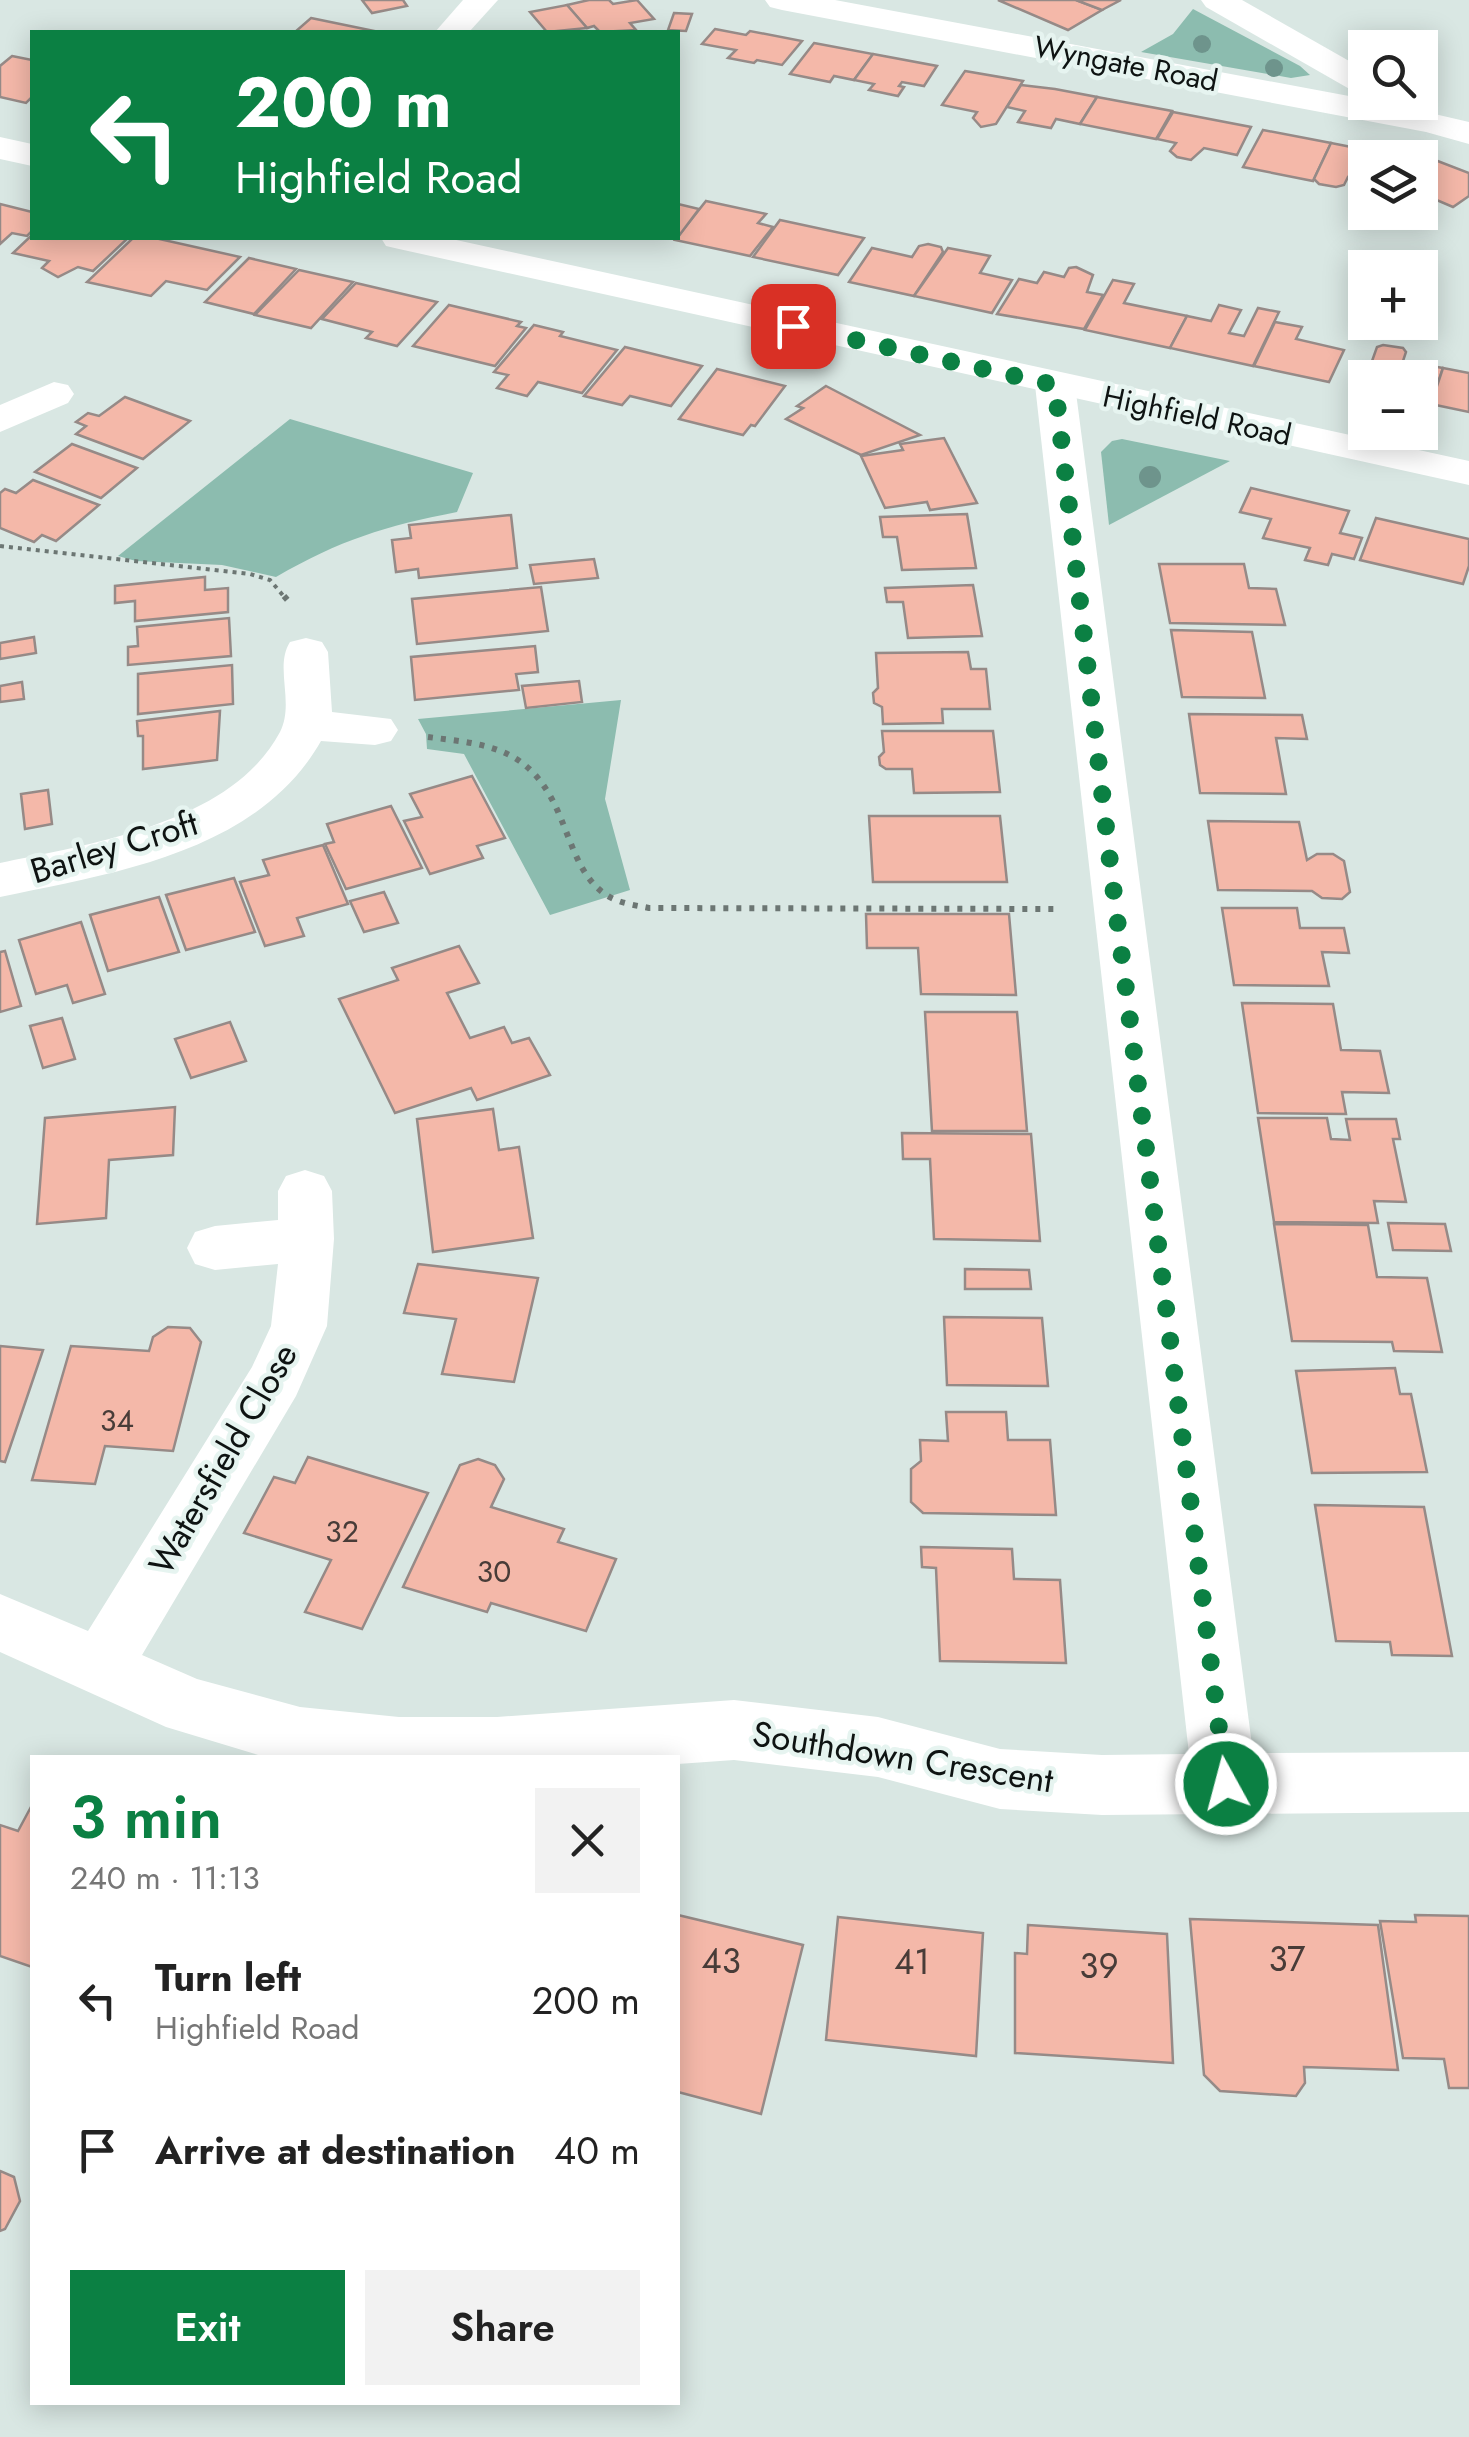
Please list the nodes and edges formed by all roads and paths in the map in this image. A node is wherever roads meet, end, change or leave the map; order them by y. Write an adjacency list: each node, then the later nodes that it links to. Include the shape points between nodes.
1 (480, 0): 4 (street)
2 (782, 0): 7 (street, Wyngate Road)
3 (1218, 0): 5 (street)
4 (453, 30)
5 (1348, 74)
6 (1429, 120): 7 (street)
7 (1432, 122): 8 (street, Wyngate Road)
8 (1469, 134)
9 (0, 148): 10 (street)
10 (30, 155)
11 (408, 240): 12 (street, Highfield Road)
12 (1055, 385): 15 (street, Highfield Road); 27 (street)
13 (54, 394): 14 (street)
14 (0, 418)
15 (1469, 473)
16 (0, 546): 17 (path, via 250,574 270,580)
17 (301, 632): 18 (street)
18 (307, 725): 19 (street); 21 (street, Barley Croft, via 267,782 193,827)
19 (375, 730)
20 (422, 736): 22 (path, via 486,746 517,759 561,806 588,879 627,904)
21 (0, 880)
22 (1072, 909)
23 (215, 1248): 25 (street, Watersfield Close, via 306,1215 298,1326 276,1379)
24 (0, 1622): 25 (street, Southdown Crescent)
25 (100, 1666): 27 (street, Southdown Crescent, via 188,1706 300,1737 497,1747 734,1730 878,1747 1000,1779)
26 (1469, 1782): 27 (street, Southdown Crescent)
27 (1226, 1784)

